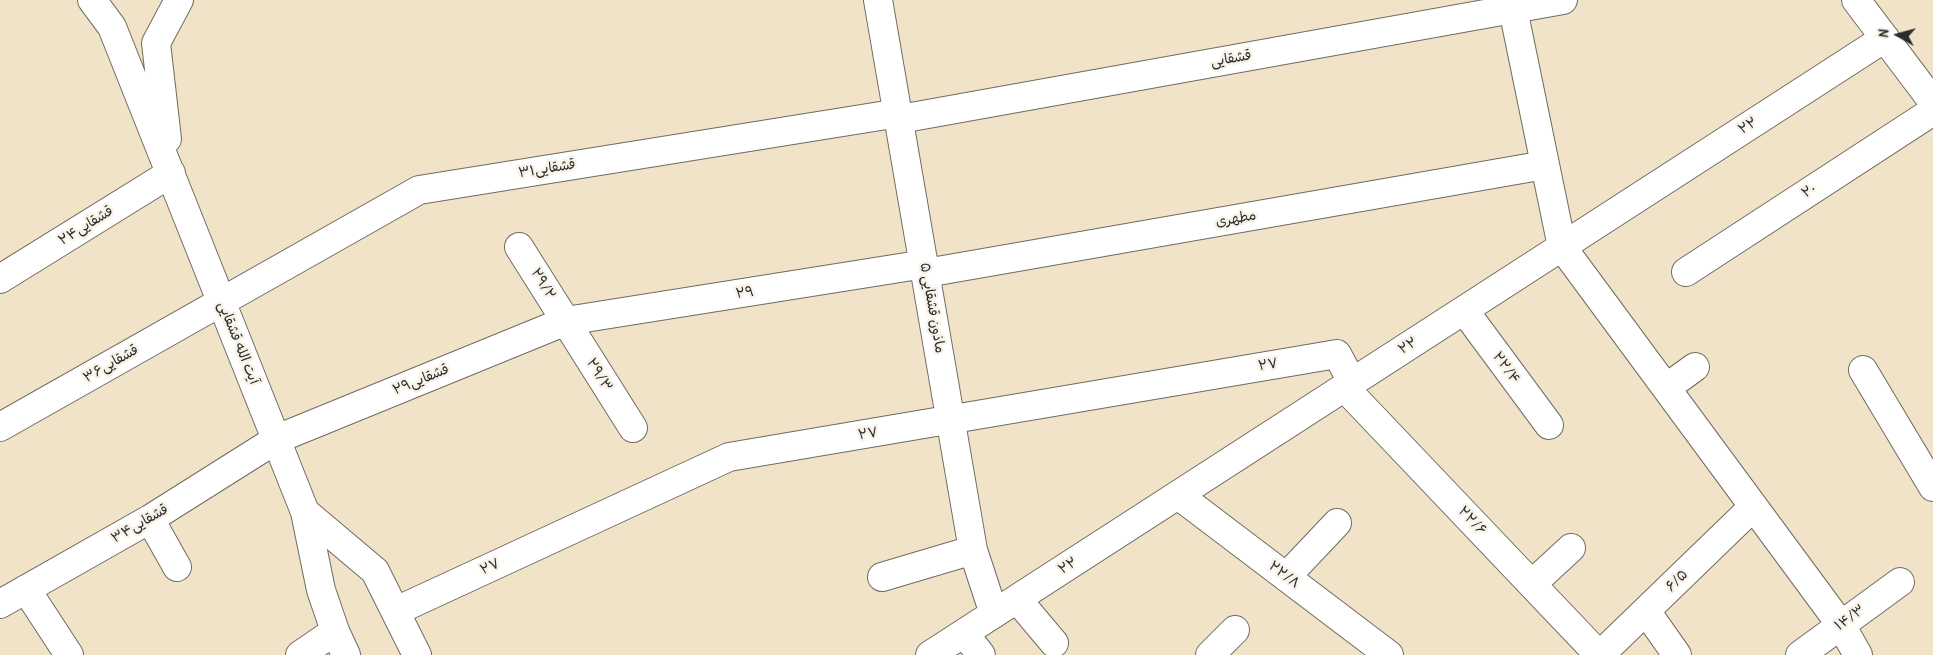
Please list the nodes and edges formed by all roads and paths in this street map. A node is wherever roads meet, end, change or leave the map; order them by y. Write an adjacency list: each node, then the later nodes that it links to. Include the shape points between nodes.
1 (92, 0): 12 (street, via 112,27)
2 (179, 0): 12 (street, via 156,44)
3 (878, 0): 10 (street, ماذون قشقایی ۵)
4 (1562, 0): 6 (street, قشقایی)
5 (1856, 0): 7 (street)
6 (1513, 9): 10 (street, قشقایی); 11 (street)
7 (1885, 38): 8 (street); 14 (street, ۲۲)
8 (1933, 102)
9 (1933, 111): 16 (street, ۲۰)
10 (900, 116): 15 (street, ماذون قشقایی ۵); 18 (street, ۳۱قشقایی, via 419,190)
11 (1545, 165): 14 (street); 15 (street, مطهری)
12 (171, 173): 17 (street, قشقایی۲۴); 18 (street, آیت الله قشقایی)
13 (520, 247): 20 (street, ۲۹/۲)
14 (1562, 247): 19 (street, ۲۲); 24 (street)
15 (926, 269): 20 (street, ۲۹); 25 (street, ماذون قشقایی ۵)
16 (1686, 272)
17 (0, 279)
18 (222, 302): 27 (street, قشقایی۳۶); 29 (street, آیت الله قشقایی)
19 (1464, 310): 23 (street, ۲۲); 26 (street, ۲۲/۴)
20 (566, 321): 28 (street, ۲۹/۳); 29 (street, قشقایی۲۹)
21 (1695, 367): 24 (street)
22 (1863, 370): 30 (street)
23 (1348, 385): 25 (street, ۲۷, via 1337,354); 31 (street, ۲۲); 42 (street, ۲۲/۶)
24 (1666, 388): 32 (street)
25 (951, 420): 37 (street, ماذون قشقایی ۵); 46 (street, ۲۷, via 728,457)
26 (1549, 425)
27 (0, 427)
28 (632, 428)
29 (277, 439): 33 (street, آیت الله قشقایی); 34 (street, قشقایی۳۴)
30 (1933, 487)
31 (1178, 495): 40 (street, ۲۲/۸); 44 (street, ۲۲)
32 (1753, 507): 47 (street, ۶/۵); 49 (street)
33 (306, 512): 46 (street, آیت الله قشقایی, via 375,571); 52 (street, آیت الله قشقایی, via 321,590)
34 (150, 518): 38 (street); 43 (street, قشقایی۳۴)
35 (1337, 523): 40 (street)
36 (1571, 548): 42 (street)
37 (974, 550): 39 (street); 48 (street, ماذون قشقایی ۵)
38 (177, 567)
39 (882, 577)
40 (1286, 577): 60 (street, ۲۲/۸)
41 (1900, 582): 49 (street, ۱۴/۳)
42 (1532, 584): 61 (street, ۲۲/۶)
43 (26, 589): 45 (street, قشقایی۳۴); 54 (street)
44 (1017, 599): 48 (street, ۲۲); 53 (street)
45 (0, 604)
46 (396, 610): 56 (street, آیت الله قشقایی)
47 (1646, 611): 61 (street, ۶/۵); 62 (street)
48 (994, 614): 51 (street, ۲۲)
49 (1841, 625): 63 (street, ۱۴/۳); 64 (street)
50 (1235, 630): 59 (street)
51 (964, 633): 57 (street, ۲۲); 58 (street)
52 (340, 643): 55 (street)
53 (1054, 643)
54 (69, 655)
55 (300, 655)
56 (417, 655)
57 (930, 655)
58 (981, 655)
59 (1210, 655)
60 (1389, 655)
61 (1600, 655)
62 (1677, 655)
63 (1800, 655)
64 (1858, 655)

